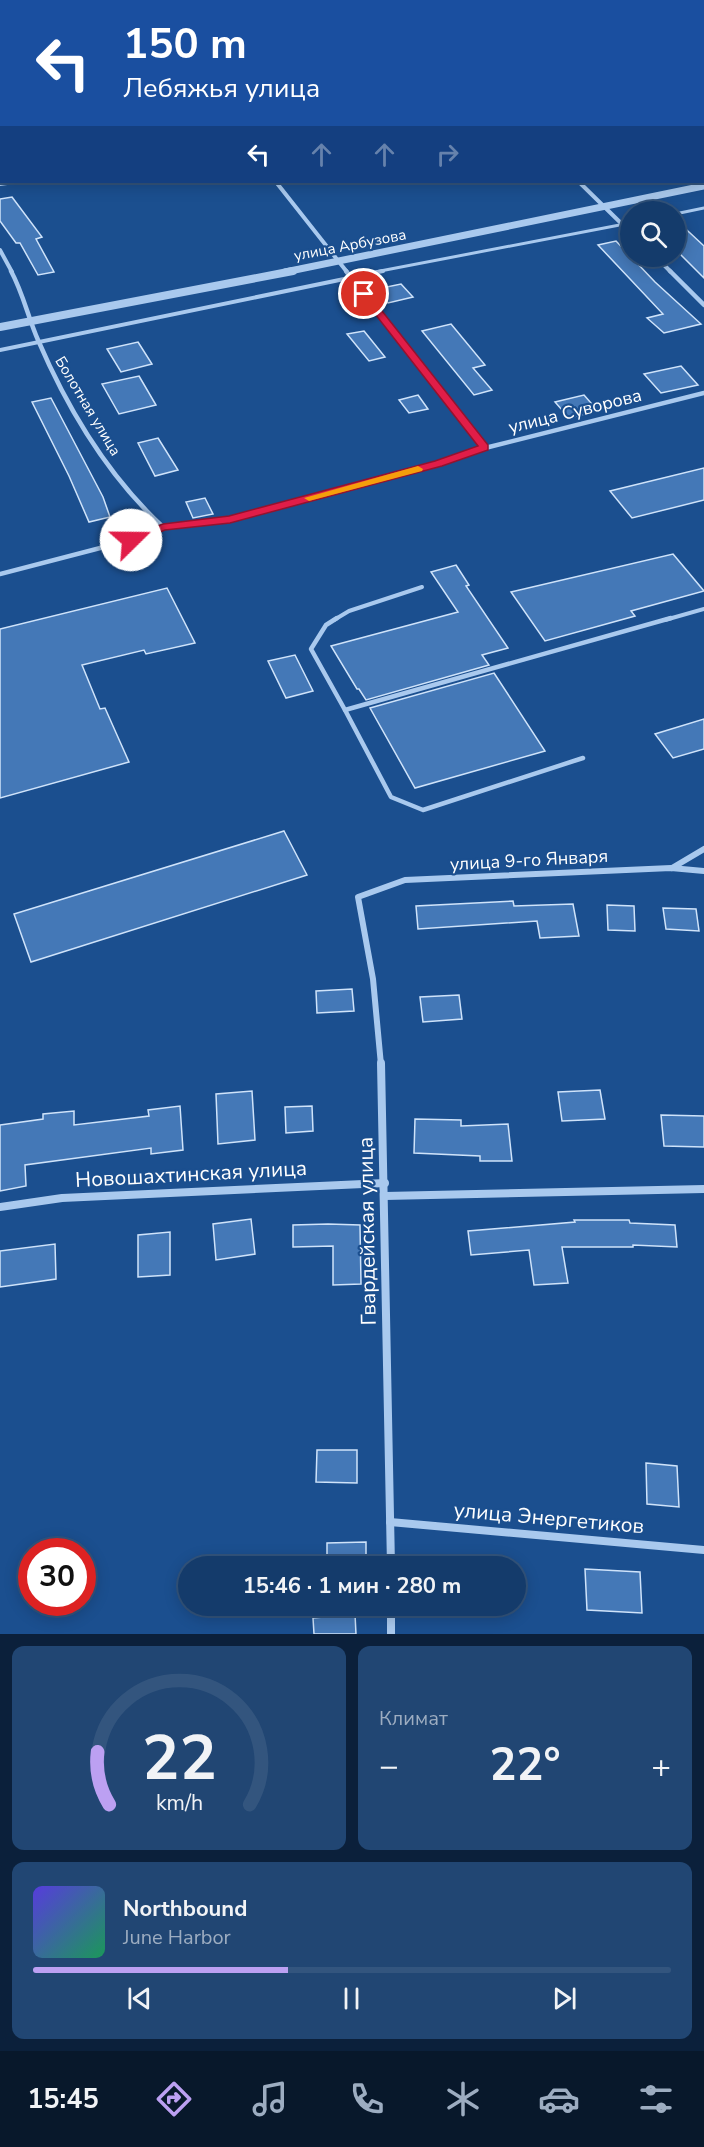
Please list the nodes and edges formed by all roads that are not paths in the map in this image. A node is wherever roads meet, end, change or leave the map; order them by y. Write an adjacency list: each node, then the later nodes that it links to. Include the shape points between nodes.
1 (277, 183): 10 (street)
2 (580, 183): 4 (street)
3 (704, 186): 4 (street, улица Арбузова)
4 (605, 206): 7 (street); 10 (street, улица Арбузова)
5 (704, 208): 6 (lane)
6 (686, 212)
7 (620, 223)
8 (620, 225): 12 (lane)
9 (0, 250): 14 (street, Болотная улица, via 24,296)
10 (339, 262): 12 (street); 14 (street, улица Арбузова)
11 (666, 267): 13 (street)
12 (351, 277): 16 (lane); 19 (street)
13 (704, 305)
14 (30, 322): 15 (street, улица Арбузова); 16 (street, Болотная улица)
15 (0, 327)
16 (38, 341): 17 (lane); 20 (street, Болотная улица, via 90,438 137,505)
17 (0, 350)
18 (704, 393): 19 (street, улица Суворова)
19 (485, 448): 20 (street, улица Суворова, via 230,519)
20 (163, 527): 21 (street, улица Суворова, via 131,540)
21 (0, 574)
22 (422, 587): 24 (lane, via 349,611 326,625 311,648)
23 (704, 609): 24 (lane)
24 (345, 710): 25 (lane, via 391,796 423,810)
25 (583, 758)
26 (704, 849): 27 (street)
27 (671, 868): 28 (street, улица 9-го Января); 29 (street, улица 9-го Января, via 405,880)
28 (704, 871)
29 (358, 897): 30 (street, Гвардейская улица, via 377,999)
30 (385, 1183): 32 (street, Гвардейская улица); 33 (street, Новошахтинская улица, via 62,1198)
31 (704, 1189): 32 (street)
32 (385, 1196): 34 (street, Гвардейская улица)
33 (0, 1207)
34 (390, 1522): 35 (street, улица Энергетиков); 36 (street, Гвардейская улица)
35 (704, 1550)
36 (391, 1556)
37 (391, 1616): 38 (street)
38 (392, 1634)

